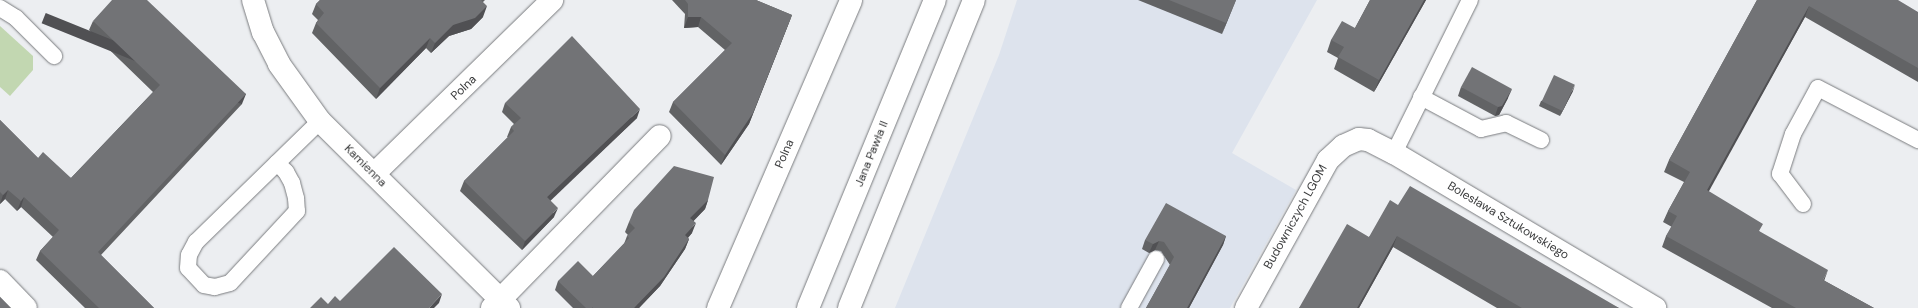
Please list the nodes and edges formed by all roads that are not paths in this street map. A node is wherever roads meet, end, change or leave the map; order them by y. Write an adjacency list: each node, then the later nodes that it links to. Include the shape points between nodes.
1 (253, 0): 10 (street, Kamienna, via 263,32 279,64)
2 (552, 0): 17 (street, Polna)
3 (851, 0): 23 (street, Polna)
4 (935, 0): 24 (street, Jana Pawła II)
5 (974, 0): 25 (street)
6 (1470, 0): 9 (lane)
7 (0, 8): 8 (lane, via 16,18)
8 (54, 56)
9 (1421, 97): 13 (lane, via 1481,129 1506,123); 15 (lane)
10 (320, 121): 16 (lane); 17 (street, Kamienna)
11 (660, 136): 21 (street)
12 (1359, 139): 15 (street, Bolesława Sztukowskiego, via 1368,140); 27 (street, Budowniczych LGOM, via 1343,146 1328,160)
13 (1541, 140)
14 (1918, 140): 18 (lane, via 1818,88 1793,134 1780,174)
15 (1394, 154): 28 (street, Bolesława Sztukowskiego)
16 (277, 163): 16 (lane, via 196,242 189,255 188,268 204,285 214,287 230,282 297,212 292,183)
17 (374, 174): 21 (street, Kamienna)
18 (1803, 204)
19 (1156, 258): 26 (lane)
20 (0, 281): 22 (street)
21 (501, 305)
22 (26, 308)
23 (718, 308)
24 (808, 308)
25 (849, 308)
26 (1129, 308)
27 (1246, 308)
28 (1655, 308)

